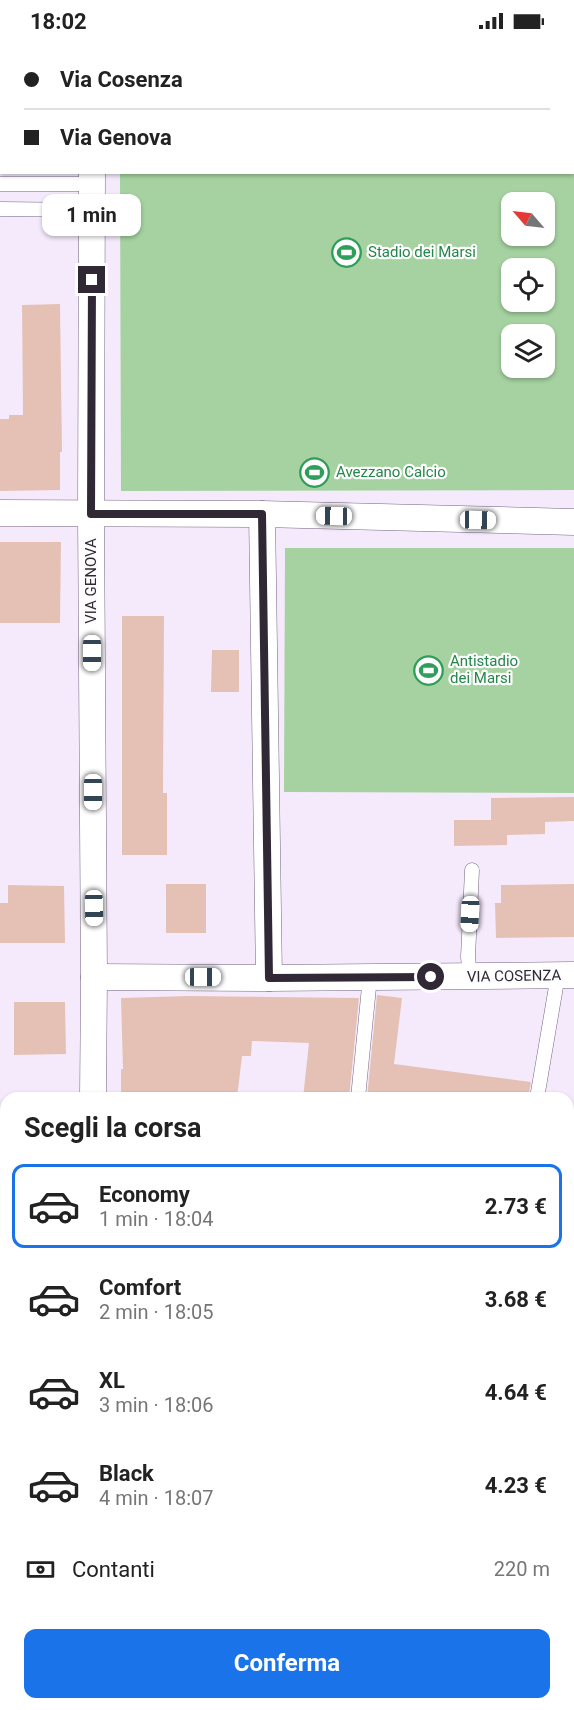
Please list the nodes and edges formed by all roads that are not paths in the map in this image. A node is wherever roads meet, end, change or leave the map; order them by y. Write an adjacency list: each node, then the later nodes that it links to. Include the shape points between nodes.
1 (92, 178): 2 (lane); 4 (street, VIA GENOVA)
2 (0, 184)
3 (0, 209): 4 (lane)
4 (92, 210): 6 (street, VIA GENOVA)
5 (0, 513): 6 (street)
6 (91, 514): 7 (street); 12 (street, VIA GENOVA)
7 (262, 514): 8 (street); 14 (street)
8 (574, 522)
9 (472, 870): 11 (lane)
10 (566, 975): 11 (street, VIA COSENZA); 17 (lane)
11 (470, 976): 13 (street, VIA COSENZA)
12 (94, 977): 14 (street, VIA COSENZA); 15 (street, VIA GENOVA)
13 (370, 977): 14 (street, VIA COSENZA); 16 (lane)
14 (269, 978)
15 (93, 1092)
16 (359, 1092)
17 (538, 1092)

